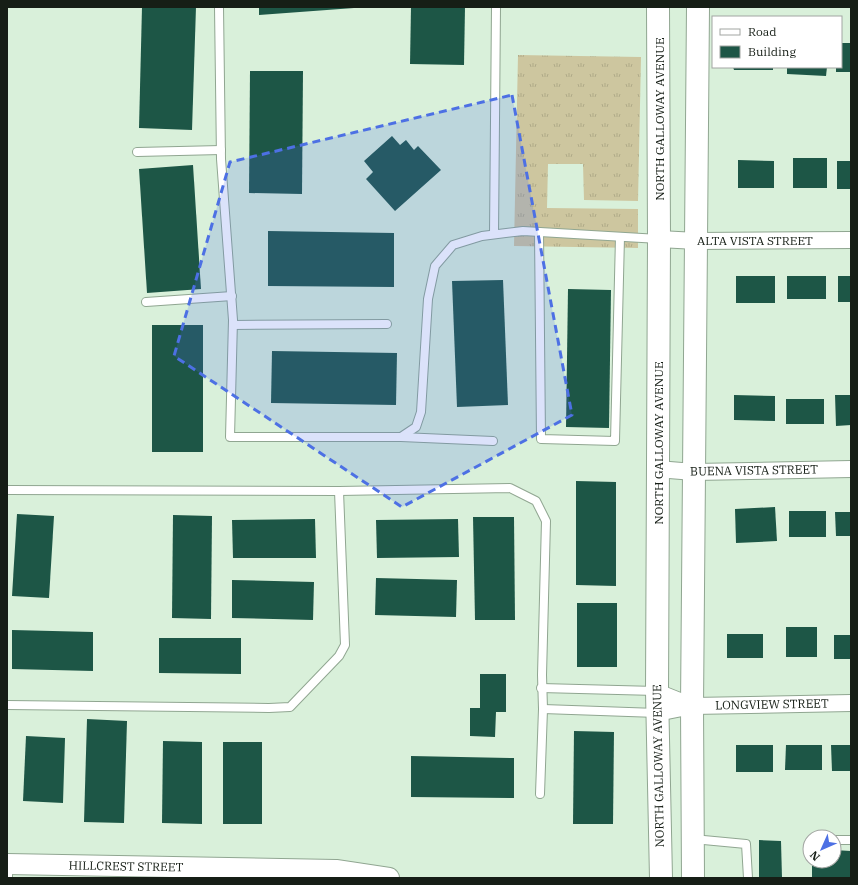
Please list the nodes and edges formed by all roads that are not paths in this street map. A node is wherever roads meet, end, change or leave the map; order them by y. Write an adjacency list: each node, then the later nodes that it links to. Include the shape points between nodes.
1 (219, 7): 5 (lane)
2 (496, 7): 8 (lane)
3 (658, 7): 10 (main road, NORTH GALLOWAY AVENUE)
4 (698, 7): 12 (main road)
5 (221, 150): 6 (lane); 13 (lane)
6 (137, 152)
7 (539, 232): 8 (lane); 9 (lane); 9 (lane, via 540,439 615,441)
8 (494, 234): 17 (lane, via 453,245 435,266 428,299 421,412 416,427)
9 (620, 237): 10 (lane)
10 (659, 239): 12 (street, ALTA VISTA STREET); 19 (main road, NORTH GALLOWAY AVENUE)
11 (851, 240): 12 (street, ALTA VISTA STREET)
12 (697, 241): 21 (main road)
13 (232, 296): 14 (lane); 16 (lane)
14 (146, 302)
15 (387, 324): 16 (lane)
16 (233, 325): 17 (lane, via 230,437)
17 (401, 437): 18 (lane)
18 (493, 441)
19 (657, 469): 21 (street, BUENA VISTA STREET); 25 (main road, NORTH GALLOWAY AVENUE)
20 (851, 469): 21 (street, BUENA VISTA STREET)
21 (694, 472): 28 (main road)
22 (7, 490): 23 (lane)
23 (339, 491): 24 (lane, via 510,488 536,501 546,521); 27 (lane, via 345,645 339,656 290,707)
24 (541, 688): 25 (lane); 29 (lane)
25 (657, 702): 28 (street); 29 (lane); 34 (main road, NORTH GALLOWAY AVENUE)
26 (851, 703): 28 (street, LONGVIEW STREET)
27 (7, 705)
28 (692, 706): 31 (main road)
29 (543, 709): 30 (lane)
30 (540, 794)
31 (693, 840): 35 (main road); 36 (lane, via 746,844)
32 (8, 869): 33 (street, HILLCREST STREET, via 336,870)
33 (389, 878)
34 (660, 878)
35 (693, 878)
36 (748, 878)

